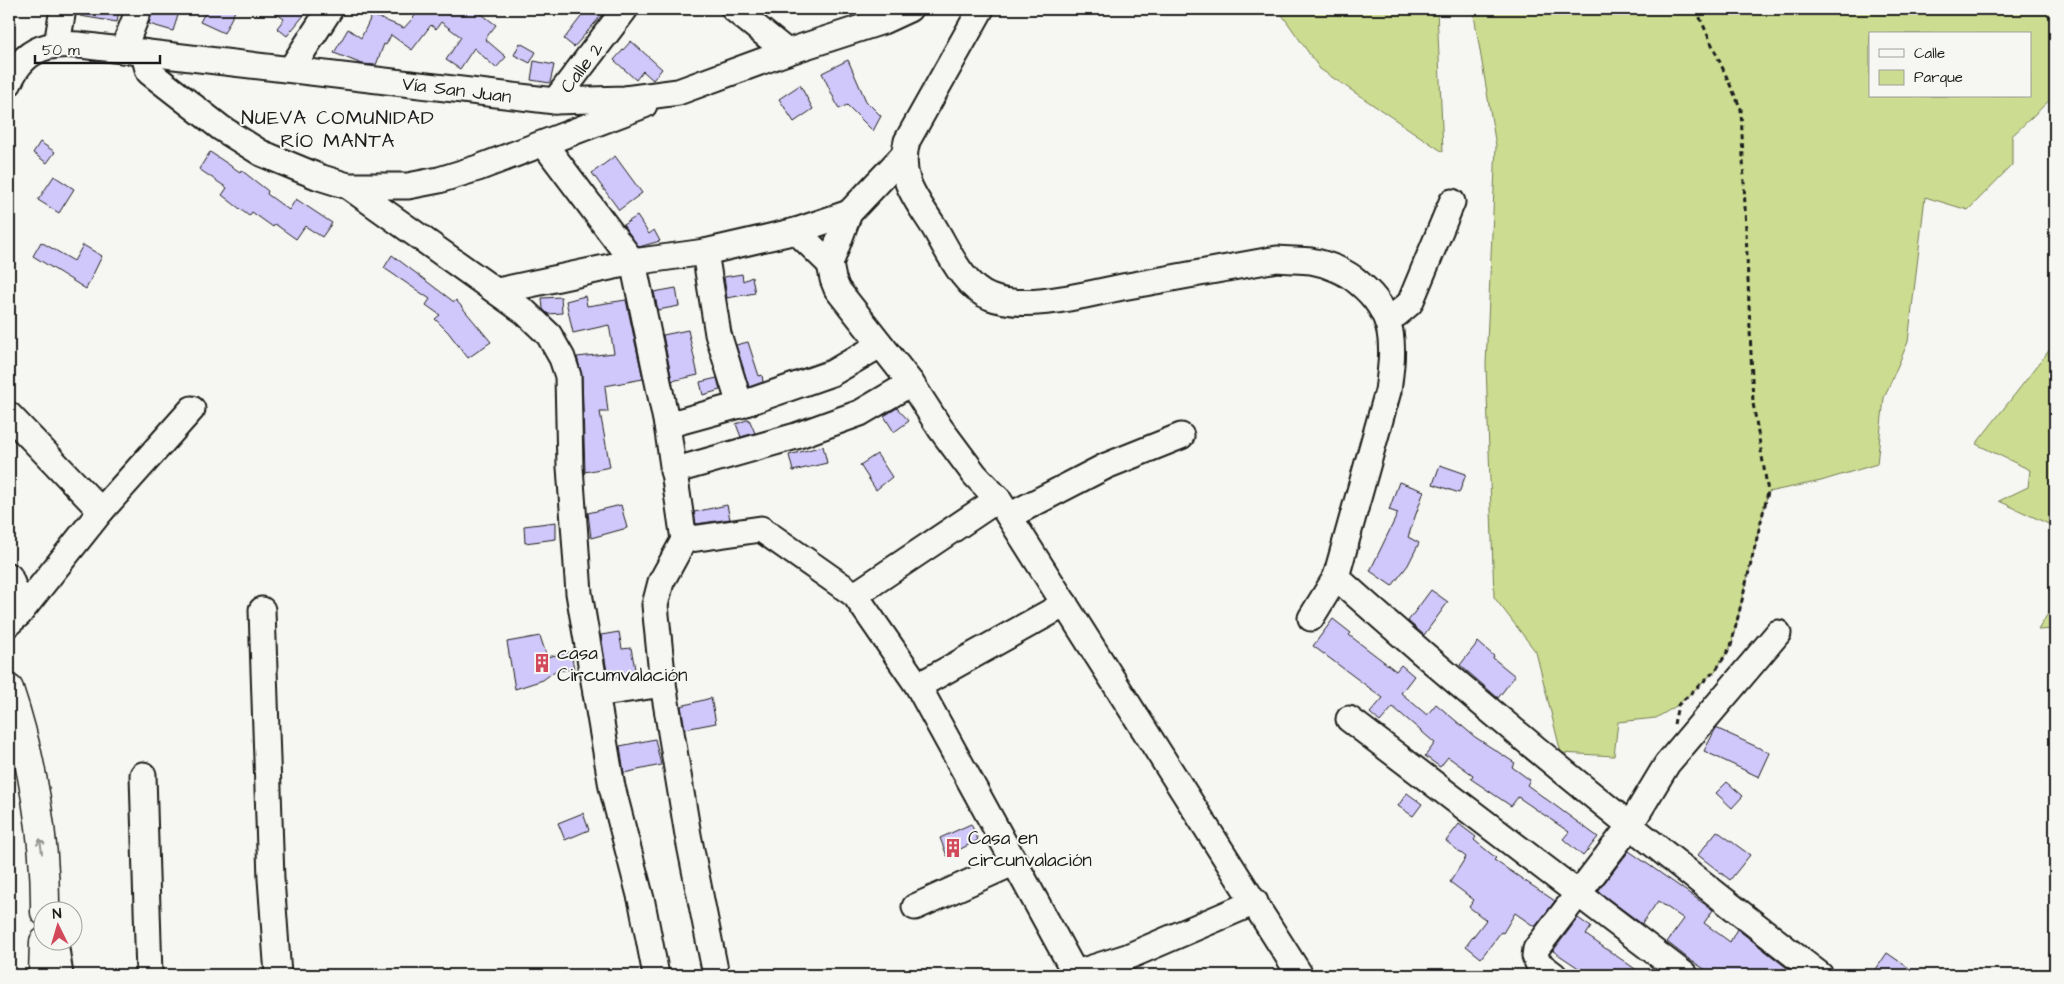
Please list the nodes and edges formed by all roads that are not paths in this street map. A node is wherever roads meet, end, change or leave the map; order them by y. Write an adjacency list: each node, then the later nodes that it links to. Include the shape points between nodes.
1 (63, 9): 8 (street)
2 (139, 9): 9 (street)
3 (330, 9): 11 (street)
4 (625, 9): 14 (street, Calle 2)
5 (734, 9): 10 (street)
6 (910, 9): 10 (street, Vía San Juan, via 883,22)
7 (981, 9): 16 (street, via 907,141)
8 (57, 44): 9 (street, Vía San Juan); 12 (street, Vía San Juan, via 37,48 28,54 15,68)
9 (133, 51): 11 (street, Vía San Juan); 17 (street, via 149,72 221,128 262,153)
10 (787, 52): 13 (street, Vía San Juan)
11 (291, 69): 14 (street, Vía San Juan)
12 (9, 83)
13 (678, 92): 14 (street, Vía San Juan, via 625,99); 15 (street)
14 (555, 100)
15 (544, 144): 17 (street, via 439,180 408,186); 22 (street)
16 (903, 156): 19 (street); 25 (street, via 908,185 962,273 988,297 1021,302 1043,301 1267,261 1312,261 1349,274 1375,296)
17 (348, 186): 24 (street)
18 (1452, 202): 25 (street, via 1410,303 1397,314)
19 (850, 213): 20 (street); 23 (street)
20 (796, 231): 21 (street); 23 (street)
21 (705, 252): 22 (street); 28 (street, via 718,334)
22 (633, 262): 24 (street); 31 (street)
23 (830, 264): 26 (street, via 837,289)
24 (498, 291): 48 (street, via 548,334 568,376 574,541)
25 (1387, 317): 38 (street, via 1392,362 1388,391)
26 (880, 345): 27 (street); 28 (street, via 832,373)
27 (912, 383): 33 (street, via 860,413 796,436); 34 (street, via 969,468)
28 (740, 405): 31 (street)
29 (192, 409): 35 (street)
30 (9, 415): 35 (street)
31 (667, 425): 33 (street)
32 (1181, 436): 34 (street)
33 (673, 471): 36 (street)
34 (1004, 508): 39 (street); 40 (street)
35 (101, 511): 43 (street)
36 (684, 540): 39 (street, via 761,529); 45 (street, via 661,582 655,605)
37 (9, 576): 43 (street, via 15,591)
38 (1336, 576): 42 (street); 51 (street, via 1429,660)
39 (855, 595): 46 (street)
40 (1065, 604): 46 (street); 57 (street, via 1186,799)
41 (262, 610): 66 (street)
42 (1311, 618)
43 (14, 619)
44 (1778, 632): 51 (street, via 1667,764)
45 (663, 684): 48 (street); 68 (street)
46 (918, 686): 52 (street)
47 (9, 689): 53 (highway, one-way to 47, via 32,783)
48 (596, 694): 67 (street, via 612,787 642,903)
49 (1349, 719): 54 (street)
50 (143, 775): 65 (street)
51 (1629, 827): 54 (street); 72 (street)
52 (1016, 862): 58 (street); 62 (street)
53 (45, 879): 55 (highway); 56 (street)
54 (1577, 894): 70 (street, via 1536,949 1538,963); 71 (street)
55 (45, 902)
56 (48, 902)
57 (1255, 902): 61 (street); 69 (street)
58 (915, 907)
59 (44, 952): 63 (highway)
60 (57, 952): 64 (street)
61 (1133, 966): 62 (street)
62 (1073, 974)
63 (44, 975)
64 (60, 975)
65 (149, 975)
66 (278, 975)
67 (656, 975)
68 (716, 975)
69 (1300, 975)
70 (1554, 975)
71 (1685, 975)
72 (1820, 975)

